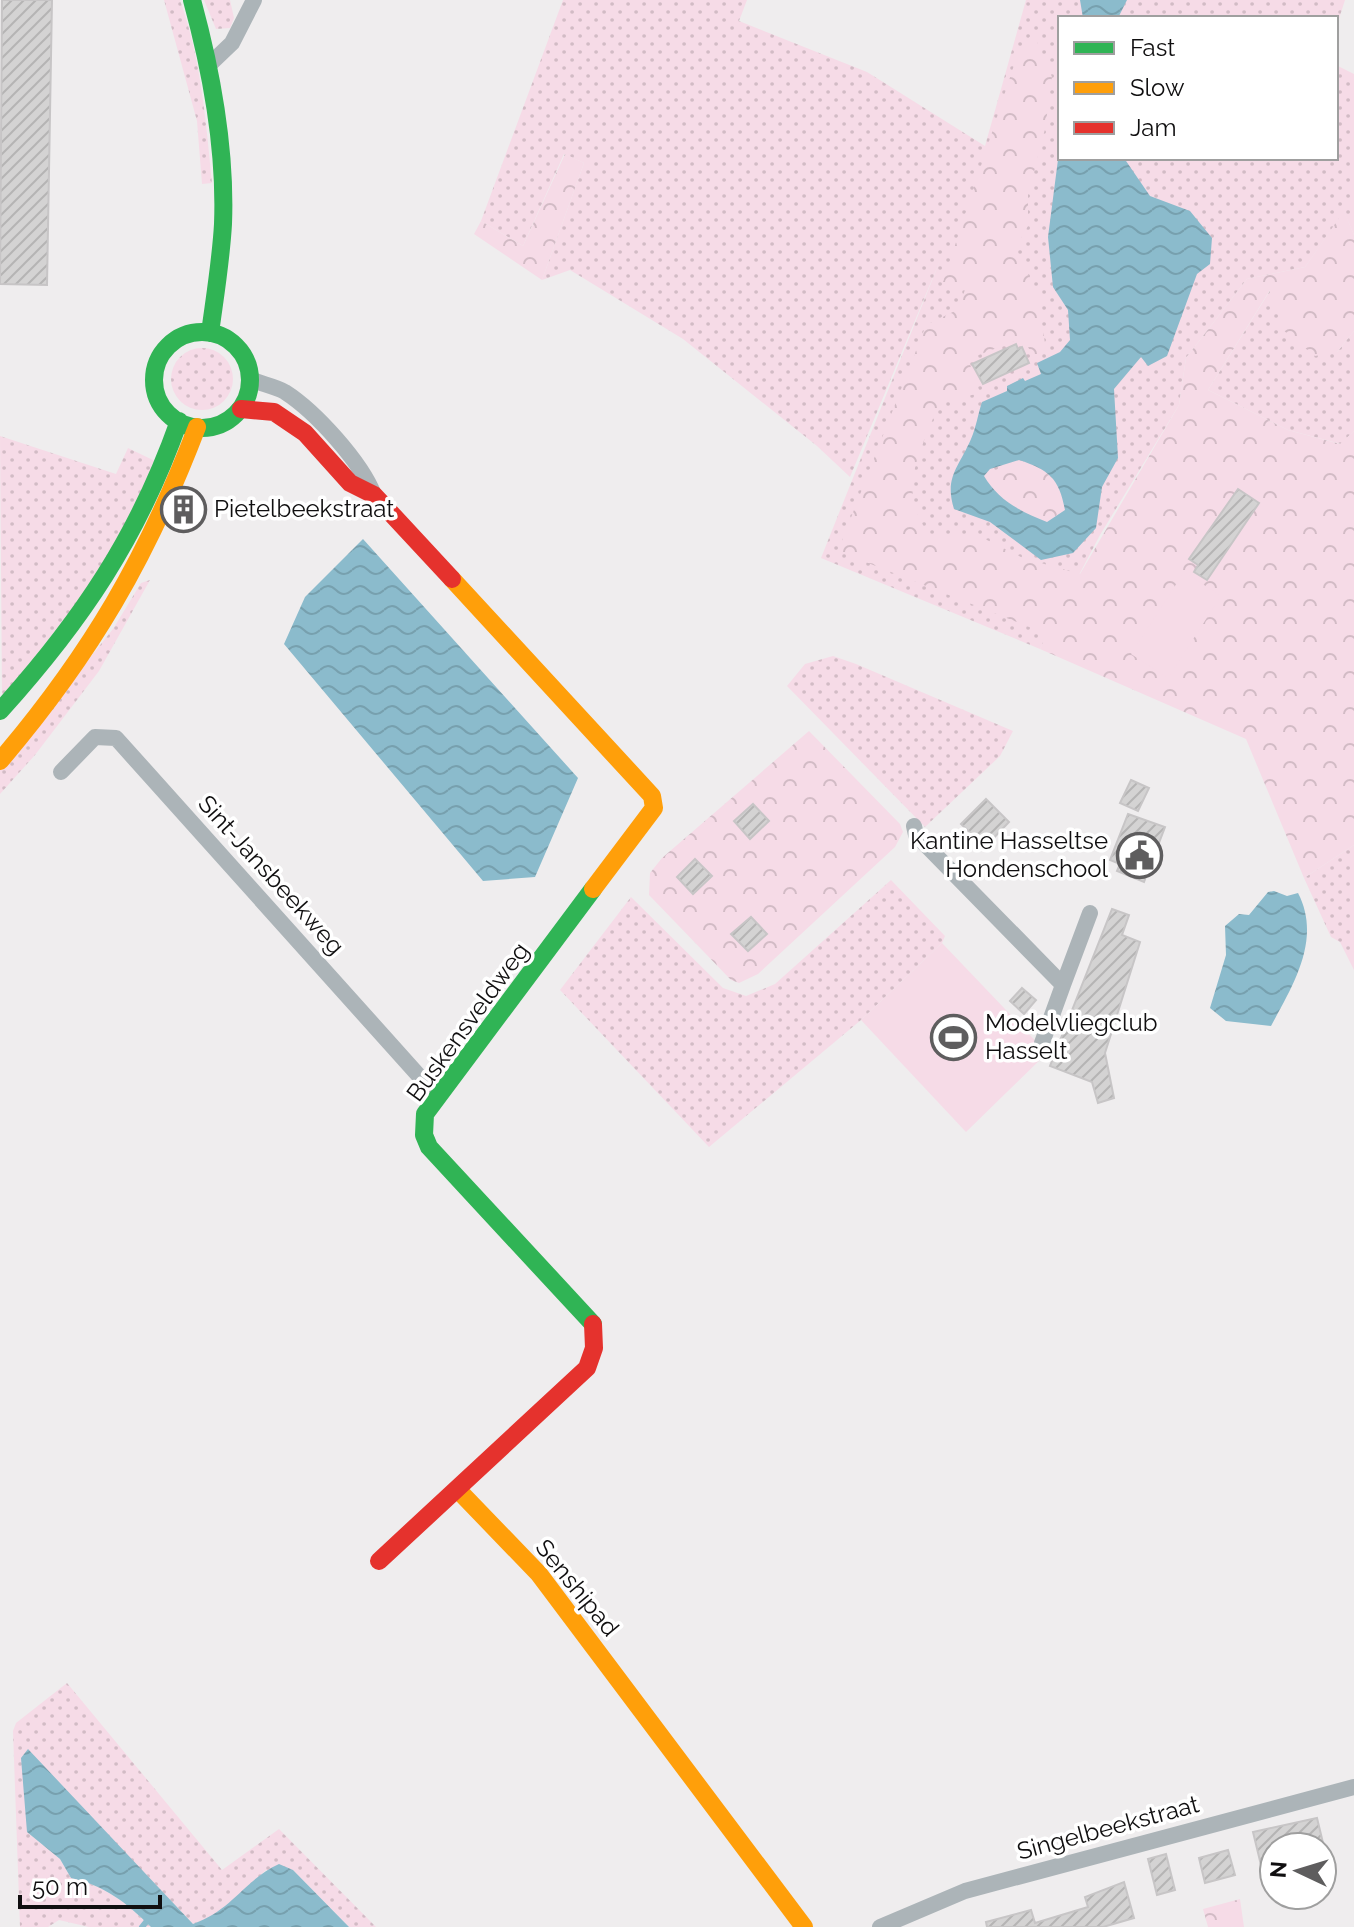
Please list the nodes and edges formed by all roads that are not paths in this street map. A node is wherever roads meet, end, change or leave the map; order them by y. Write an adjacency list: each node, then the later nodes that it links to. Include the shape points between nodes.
1 (192, 0): 3 (street)
2 (254, 0): 3 (street, via 232,43)
3 (209, 65): 4 (street, via 223,198)
4 (210, 333): 5 (street, via 239,350); 7 (street, via 192,333 173,343 156,367 157,395 166,411)
5 (250, 379): 6 (street); 8 (street, Buskensveldweg, via 284,392 316,419 365,472)
6 (241, 409): 7 (street, via 216,426); 8 (street, Buskensveldweg, via 274,412 305,433 350,483)
7 (188, 424): 9 (street, via 101,590 62,644); 10 (street, via 166,511 133,580 70,677)
8 (374, 495): 16 (street, Buskensveldweg, via 652,796 654,808)
9 (0, 711)
10 (0, 761)
11 (61, 772): 16 (street, Sint-Jansbeekweg, via 95,737 116,738)
12 (915, 830): 14 (street)
13 (1090, 913): 14 (street)
14 (1063, 985): 15 (street)
15 (1042, 1043)
16 (437, 1096): 17 (street, Buskensveldweg, via 425,1114 429,1147 594,1325 587,1368)
17 (459, 1491): 18 (street, Buskensveldweg); 20 (street, Senshipad, via 539,1574)
18 (379, 1561)
19 (1354, 1787): 21 (street, Singelbeekstraat, via 965,1891)
20 (804, 1927)
21 (880, 1927)

